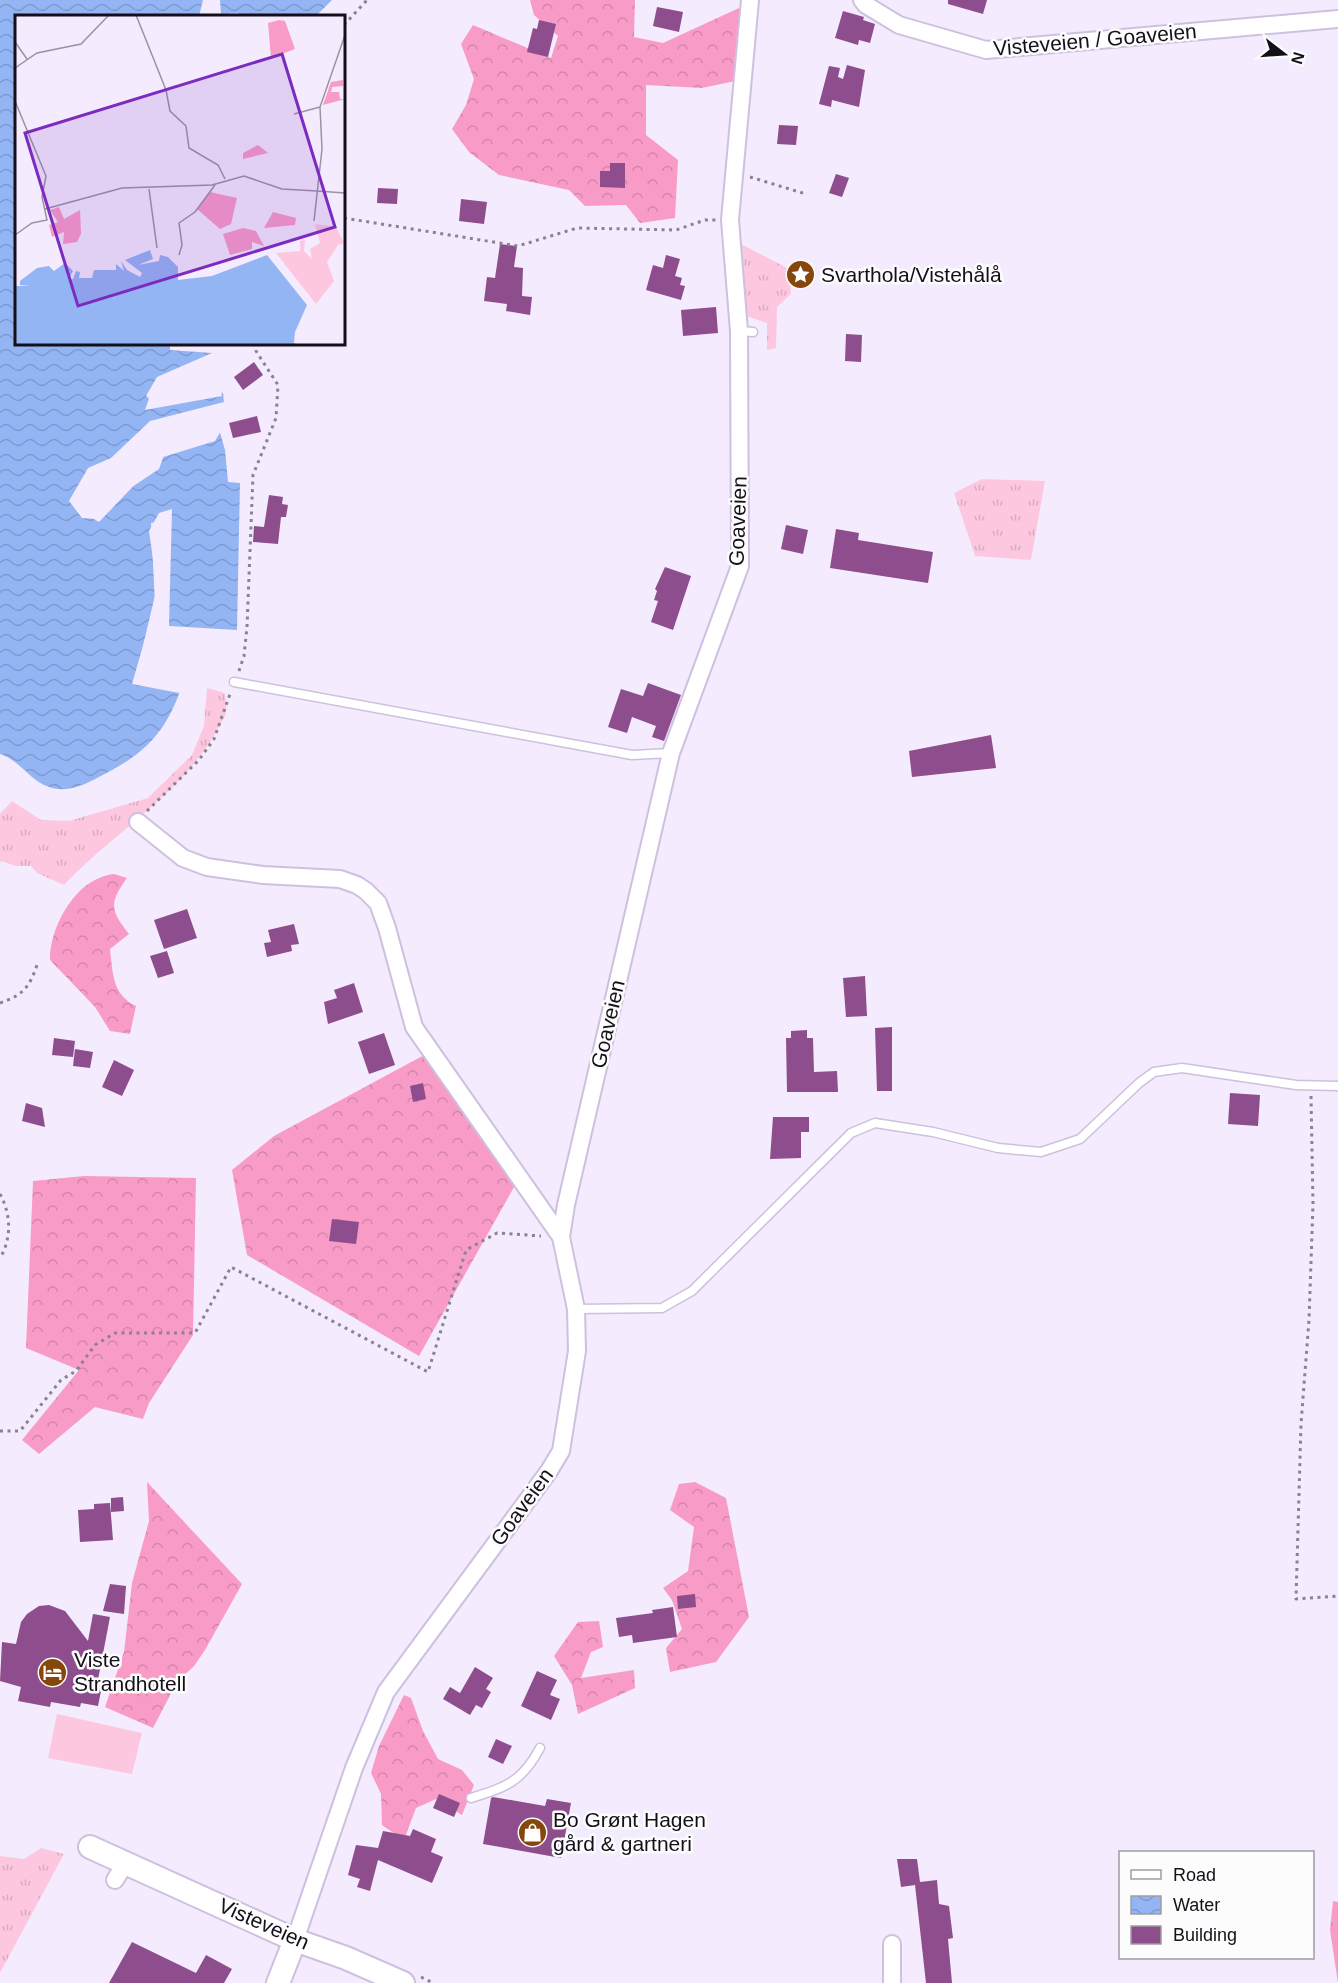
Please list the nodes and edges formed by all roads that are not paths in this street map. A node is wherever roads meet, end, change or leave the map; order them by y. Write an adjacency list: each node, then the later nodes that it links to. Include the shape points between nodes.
1 (750, 0): 5 (street, Goaveien, via 730,220 746,332 740,566)
2 (862, 0): 3 (street, Visteveien / Goaveien, via 899,25 986,50)
3 (1338, 19)
4 (234, 682): 5 (lane, via 632,755)
5 (671, 753): 8 (street, Goaveien)
6 (138, 822): 8 (street, via 183,858 207,867 340,879 366,891 378,903 387,928 414,1027)
7 (1338, 1086): 9 (lane, via 1311,1086 1182,1068 1154,1072 1080,1139 1041,1152 998,1148 875,1123 851,1133 692,1291 662,1308)
8 (561, 1237): 9 (street, Goaveien)
9 (576, 1309): 13 (street, Goaveien, via 577,1352 561,1451 386,1692 354,1768)
10 (540, 1748): 11 (lane, via 520,1779)
11 (471, 1798)
12 (90, 1847): 13 (main road, Visteveien, via 120,1871)
13 (295, 1940): 15 (main road, Goaveien); 16 (main road, Visteveien)
14 (892, 1944): 17 (street)
15 (278, 1983)
16 (403, 1983)
17 (892, 1983)

